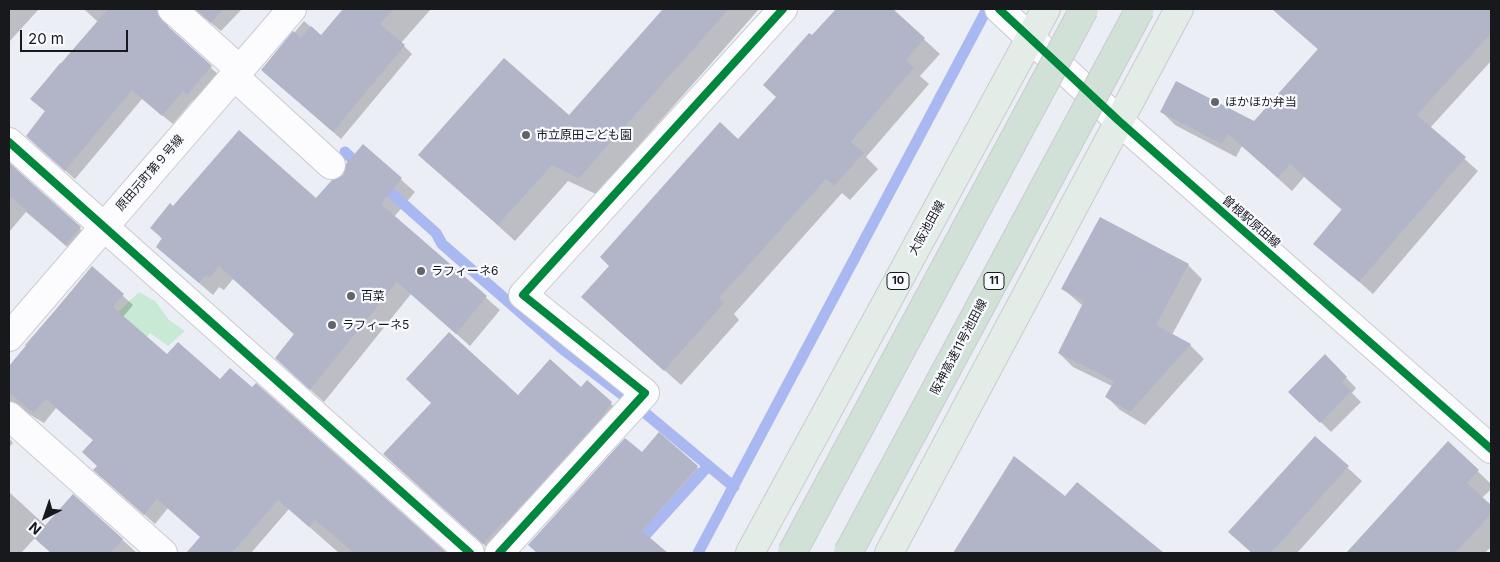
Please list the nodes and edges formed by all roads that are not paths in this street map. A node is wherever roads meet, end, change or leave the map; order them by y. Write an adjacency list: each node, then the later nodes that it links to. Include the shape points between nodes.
1 (172, 9): 10 (street)
2 (292, 9): 10 (street, 原田元町第９号線)
3 (783, 9): 20 (street, via 523,295 644,394)
4 (1046, 9): 9 (main road, 大阪池田線 / 10)
5 (1084, 9): 22 (highway, bridge)
6 (1140, 9): 23 (highway, 阪神高速11号池田線 / 11, bridge)
7 (1179, 9): 11 (main road)
8 (1004, 13): 9 (street, 曽根駅原田線)
9 (1030, 38): 11 (street, 曽根駅原田線); 21 (main road, 大阪池田線 / 10)
10 (237, 72): 13 (street); 14 (street, 原田元町第９号線)
11 (1119, 121): 17 (street, 曽根駅原田線); 24 (main road)
12 (9, 142): 14 (street)
13 (331, 164)
14 (104, 226): 15 (street, 原田元町第９号線); 19 (street)
15 (9, 337)
16 (9, 416): 18 (street)
17 (1491, 449)
18 (163, 553)
19 (470, 553)
20 (499, 553)
21 (750, 553)
22 (792, 553)
23 (848, 553)
24 (888, 553)

